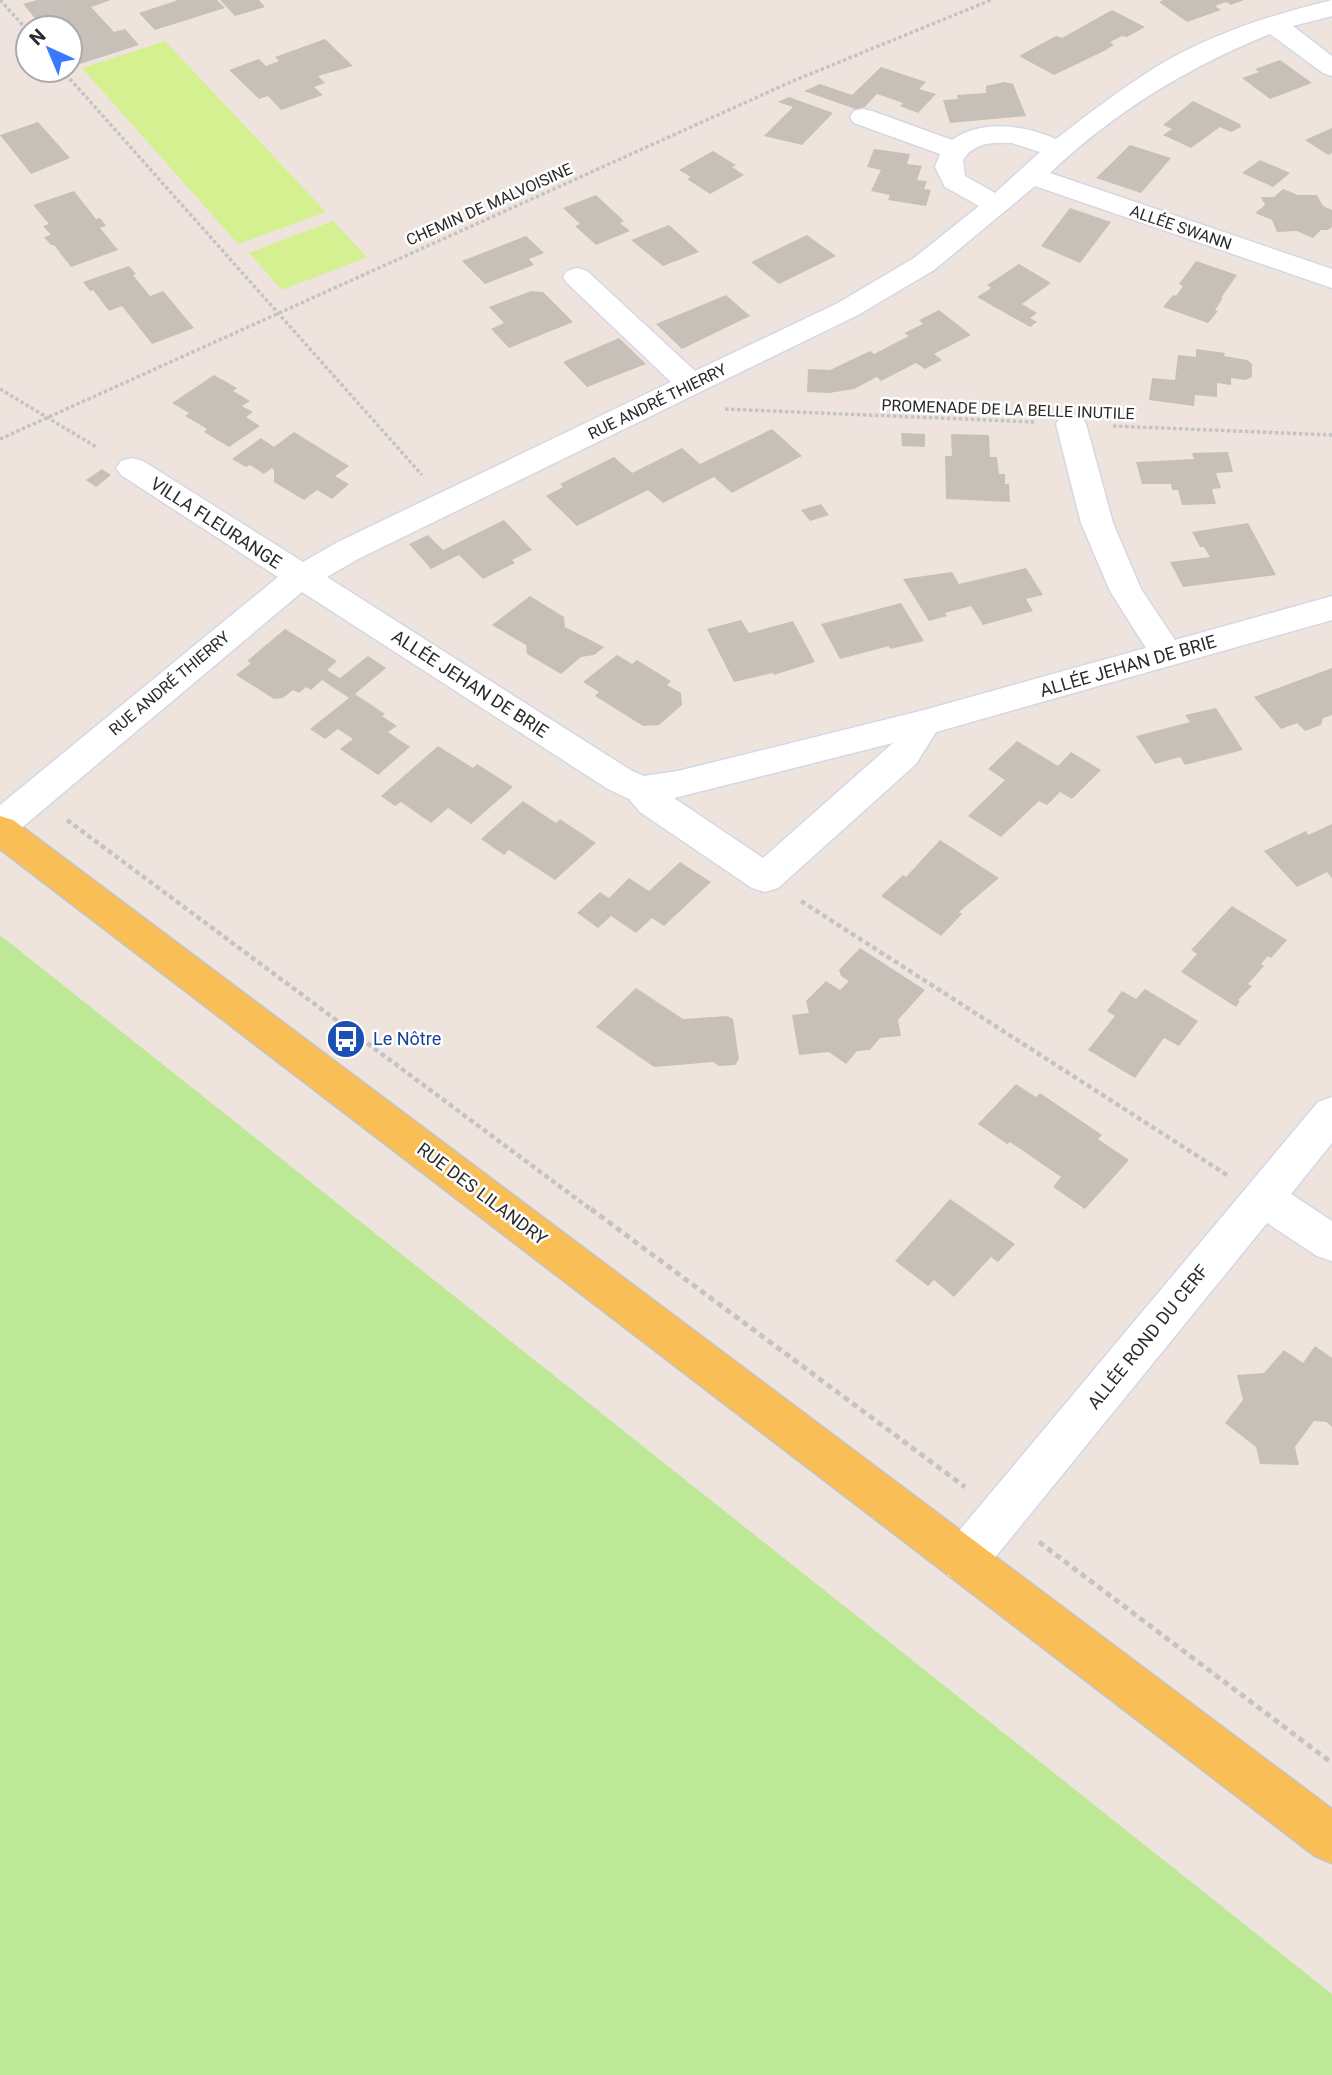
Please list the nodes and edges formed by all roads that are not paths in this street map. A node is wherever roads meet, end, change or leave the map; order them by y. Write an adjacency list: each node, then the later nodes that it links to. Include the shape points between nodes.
1 (1332, 8): 2 (street, RUE ANDRÉ THIERRY)
2 (1273, 24): 3 (street); 6 (street, RUE ANDRÉ THIERRY, via 1168,71)
3 (1332, 68)
4 (863, 117): 5 (street)
5 (955, 150): 6 (street, via 978,137 996,135 1017,135); 8 (street, via 949,171 955,180)
6 (1058, 150): 7 (street, RUE ANDRÉ THIERRY)
7 (1030, 175): 8 (street, RUE ANDRÉ THIERRY); 10 (street, ALLÉE SWANN)
8 (999, 204): 11 (street, RUE ANDRÉ THIERRY, via 924,264 848,309)
9 (577, 277): 11 (street)
10 (1332, 279)
11 (691, 384): 14 (street, RUE ANDRÉ THIERRY)
12 (1071, 424): 16 (street, via 1097,523 1126,591)
13 (132, 468): 14 (street, VILLA FLEURANGE)
14 (301, 577): 18 (street, ALLÉE JEHAN DE BRIE); 19 (street, RUE ANDRÉ THIERRY)
15 (1332, 608): 16 (street, ALLÉE JEHAN DE BRIE)
16 (1167, 655): 17 (street, ALLÉE JEHAN DE BRIE)
17 (924, 723): 18 (street, ALLÉE JEHAN DE BRIE); 18 (street, ALLÉE JEHAN DE BRIE, via 904,755 765,878)
18 (641, 790)
19 (0, 827): 23 (main road, RUE DES LILANDRY)
20 (1332, 1114): 21 (street, ALLÉE ROND DU CERF)
21 (1262, 1197): 22 (street); 23 (street, ALLÉE ROND DU CERF)
22 (1332, 1243)
23 (964, 1560): 24 (main road, RUE DES LILANDRY)
24 (1332, 1839)

